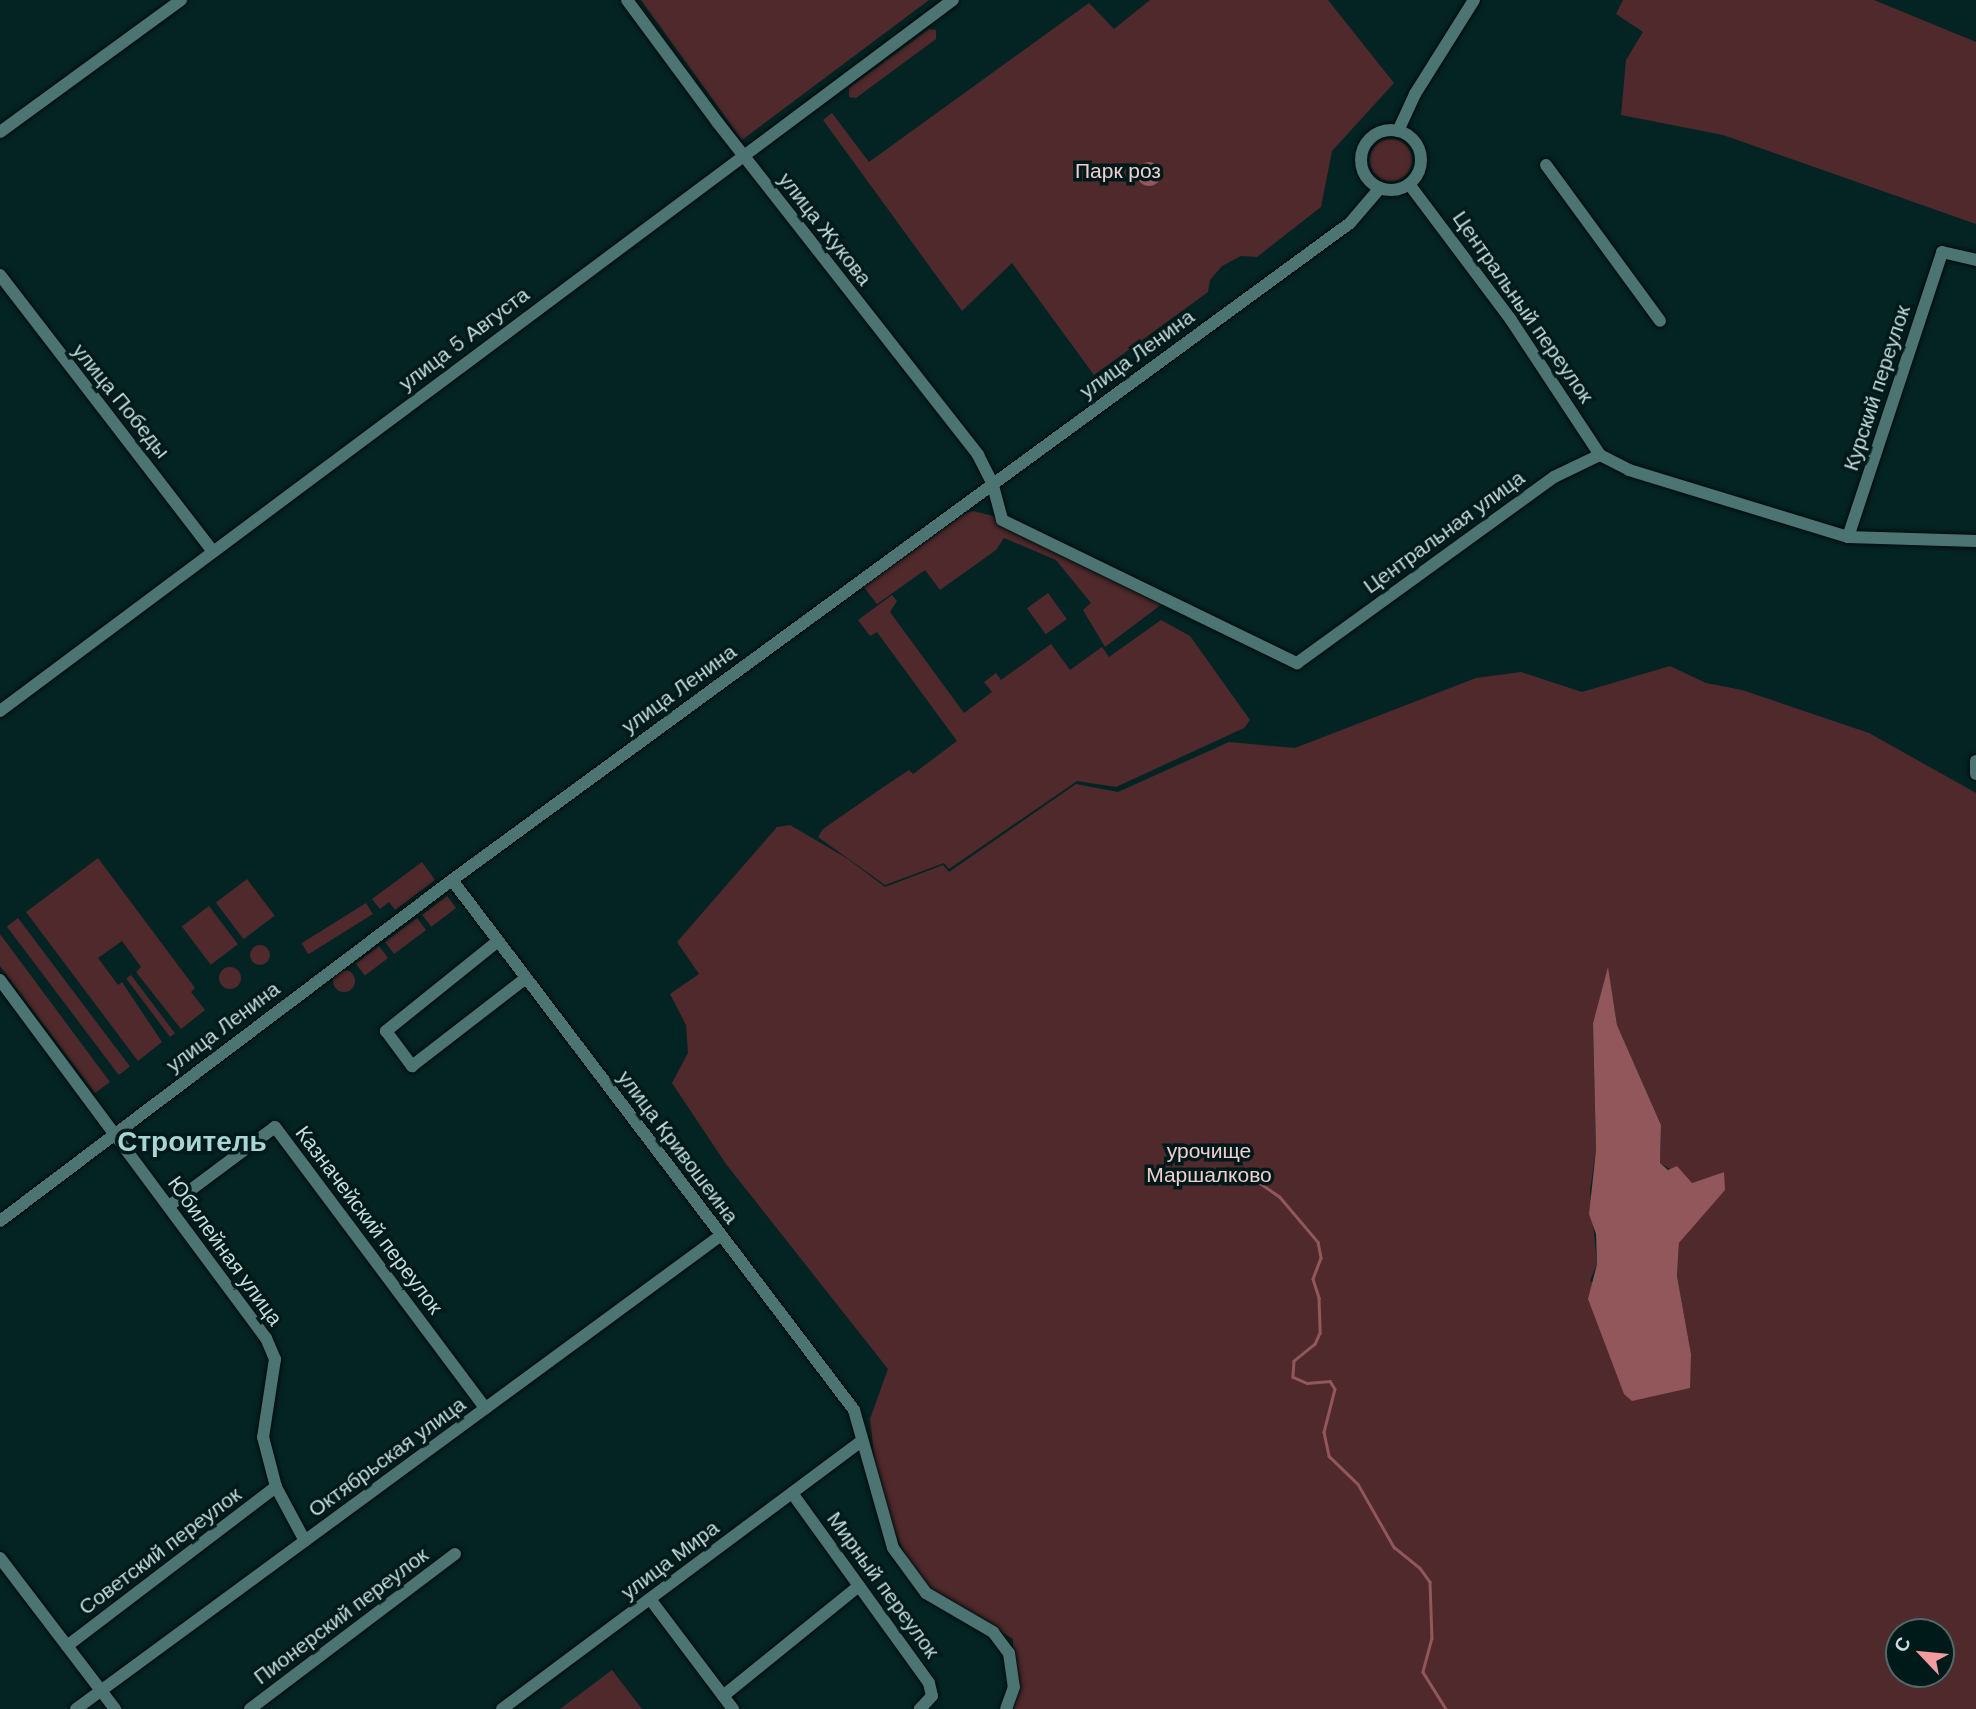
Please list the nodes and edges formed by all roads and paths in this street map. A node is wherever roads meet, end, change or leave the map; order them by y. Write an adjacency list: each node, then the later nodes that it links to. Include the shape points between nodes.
1 (181, 0): 6 (street)
2 (627, 0): 7 (street, улица Жукова)
3 (953, 0): 7 (street, улица 5 Августа)
4 (1474, 0): 5 (street, via 1415,94)
5 (1398, 131): 9 (street, via 1416,144 1420,154 1416,176); 10 (street, via 1376,134 1362,152 1364,174)
6 (0, 132)
7 (742, 155): 15 (street, улица Жукова, via 978,455); 18 (street, улица 5 Августа)
8 (1546, 164): 13 (street)
9 (1409, 184): 10 (street); 14 (street, Центральный переулок, via 1511,320)
10 (1380, 188): 15 (street, улица Ленина, via 1350,223)
11 (1976, 260): 16 (street, Курский переулок, via 1942,252)
12 (0, 275): 18 (street, улица Победы)
13 (1660, 321)
14 (1600, 455): 15 (street, Центральная улица, via 1554,477 1297,663 1002,520); 16 (street, via 1629,470)
15 (992, 482): 20 (street, улица Ленина)
16 (1848, 537): 17 (street)
17 (1976, 541)
18 (213, 552): 19 (street, улица 5 Августа)
19 (0, 711)
20 (452, 880): 21 (street, улица Кривошеина); 24 (street, улица Ленина)
21 (498, 941): 22 (street, улица Кривошеина); 22 (street, via 386,1031 412,1066)
22 (526, 978): 27 (street, улица Кривошеина)
23 (0, 980): 24 (street, Юбилейная улица)
24 (114, 1132): 25 (street, Юбилейная улица); 26 (street, улица Ленина)
25 (169, 1206): 28 (street, Казначейский переулок, via 275,1126); 30 (street, Юбилейная улица, via 261,1332 275,1359 263,1437)
26 (0, 1221)
27 (720, 1236): 28 (street, Октябрьская улица); 29 (street, улица Кривошеина, via 854,1410 862,1427)
28 (485, 1408): 32 (street, Октябрьская улица)
29 (861, 1441): 31 (street, улица Мира); 46 (street, улица Кривошеина, via 893,1548 926,1593 993,1632 1009,1653 1014,1687)
30 (276, 1487): 32 (street, Юбилейная улица); 37 (street, Советский переулок)
31 (792, 1493): 35 (street, Мирный переулок); 36 (street, улица Мира)
32 (305, 1541): 38 (street, Октябрьская улица)
33 (455, 1554): 43 (street, Пионерский переулок)
34 (0, 1558): 37 (street)
35 (859, 1586): 39 (street); 40 (street, Мирный переулок, via 929,1683)
36 (650, 1599): 39 (street); 44 (street, улица Мира)
37 (67, 1646): 38 (street)
38 (101, 1690): 41 (street, Октябрьская улица); 42 (street)
39 (723, 1696): 45 (street)
40 (924, 1706)
41 (76, 1709)
42 (115, 1709)
43 (250, 1709)
44 (502, 1709)
45 (733, 1709)
46 (1006, 1709)

